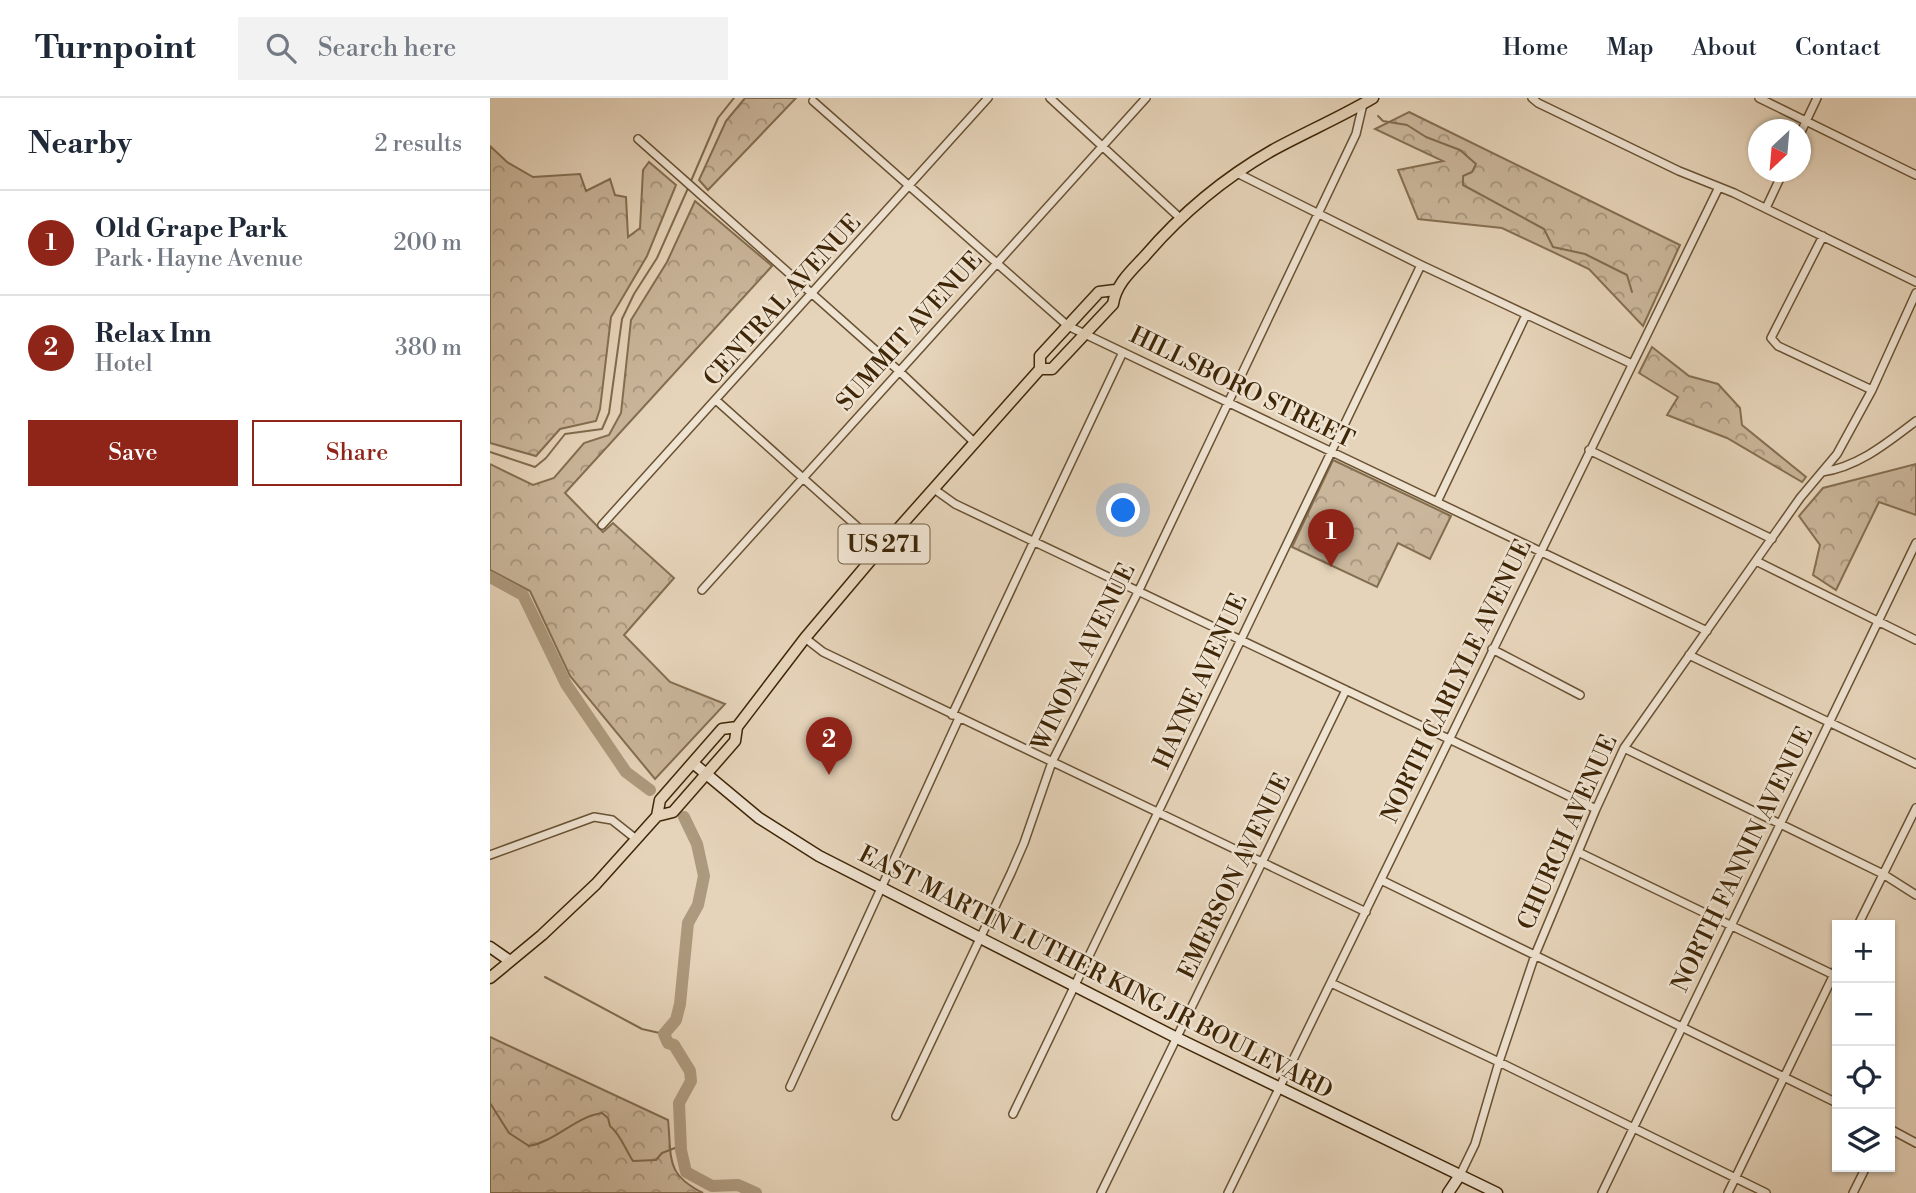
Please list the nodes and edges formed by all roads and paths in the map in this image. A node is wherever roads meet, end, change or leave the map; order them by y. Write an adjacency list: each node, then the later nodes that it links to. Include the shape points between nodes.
1 (988, 98): 19 (street, CENTRAL AVENUE)
2 (1050, 98): 14 (street)
3 (1146, 98): 14 (street, SUMMIT AVENUE)
4 (1373, 98): 9 (main road, US 271)
5 (1532, 98): 18 (street)
6 (1759, 98): 10 (street)
7 (1817, 98): 11 (street)
8 (813, 101): 19 (street, HILLSBORO STREET)
9 (1363, 104): 15 (main road, US 271); 21 (street, WINONA AVENUE, via 1356,134)
10 (1805, 119)
11 (1807, 119)
12 (1811, 122): 16 (street)
13 (638, 139): 29 (street)
14 (1102, 145): 22 (street); 24 (street, SUMMIT AVENUE)
15 (1237, 173): 21 (street); 22 (main road, US 271)
16 (1916, 175)
17 (1778, 182): 20 (street)
18 (1719, 187): 20 (street); 34 (street, NORTH CARLYLE AVENUE)
19 (909, 188): 24 (street, HILLSBORO STREET); 29 (street, CENTRAL AVENUE)
20 (1766, 208): 23 (street)
21 (1318, 215): 25 (street); 39 (street, WINONA AVENUE)
22 (1180, 218): 27 (main road, US 271)
23 (1823, 236): 26 (street); 37 (street, via 1771,338 1778,346)
24 (995, 264): 31 (street, HILLSBORO STREET); 36 (street, SUMMIT AVENUE)
25 (1421, 265): 30 (street); 43 (street, HAYNE AVENUE)
26 (1916, 282)
27 (1115, 290): 31 (main road, US 271, via 1099,292); 32 (main road, US 271, via 1113,304)
28 (1916, 293): 37 (street, CHURCH AVENUE)
29 (813, 294): 36 (street); 38 (street, CENTRAL AVENUE)
30 (1526, 315): 34 (street); 47 (street)
31 (1068, 326): 32 (street, HILLSBORO STREET); 35 (main road, US 271, via 1040,356)
32 (1086, 334): 33 (street, HILLSBORO STREET); 35 (main road, US 271, via 1052,369)
33 (1123, 352): 39 (street, HILLSBORO STREET); 50 (street)
34 (1632, 364): 42 (street, NORTH CARLYLE AVENUE)
35 (1040, 369): 41 (main road, US 271)
36 (899, 371): 41 (street); 45 (street, SUMMIT AVENUE)
37 (1872, 390): 44 (street, CHURCH AVENUE, via 1837,454)
38 (717, 401): 45 (street); 48 (street, CENTRAL AVENUE)
39 (1228, 402): 43 (street, HILLSBORO STREET); 56 (street, WINONA AVENUE)
40 (1916, 421): 44 (street, via 1842,469)
41 (975, 443): 46 (main road, US 271)
42 (1589, 450): 49 (street); 53 (street, NORTH CARLYLE AVENUE)
43 (1332, 451): 47 (street, HILLSBORO STREET); 60 (street, HAYNE AVENUE)
44 (1821, 472): 49 (street, CHURCH AVENUE)
45 (803, 479): 52 (street); 55 (street, SUMMIT AVENUE)
46 (934, 489): 50 (street, via 955,504); 52 (main road, US 271)
47 (1437, 502): 53 (street, HILLSBORO STREET)
48 (602, 525)
49 (1772, 539): 54 (street, CHURCH AVENUE)
50 (1034, 541): 56 (street); 66 (street)
51 (1916, 543): 57 (street, NORTH FANNIN AVENUE)
52 (881, 548): 59 (main road, US 271)
53 (1540, 551): 58 (street, HILLSBORO STREET); 62 (street, NORTH CARLYLE AVENUE)
54 (1756, 561): 57 (street); 58 (street, CHURCH AVENUE)
55 (702, 590)
56 (1139, 590): 60 (street); 71 (street, WINONA AVENUE)
57 (1878, 623): 61 (street); 67 (street, NORTH FANNIN AVENUE)
58 (1707, 631): 63 (street, CHURCH AVENUE)
59 (805, 638): 66 (street, via 823,652); 68 (main road, US 271)
60 (1240, 640): 64 (street); 77 (street, HAYNE AVENUE)
61 (1916, 640)
62 (1492, 649): 65 (street); 69 (street, NORTH CARLYLE AVENUE)
63 (1689, 655): 67 (street); 70 (street, CHURCH AVENUE)
64 (1346, 690): 69 (street); 83 (street, EMERSON AVENUE)
65 (1580, 695)
66 (956, 716): 71 (street); 86 (street)
67 (1828, 722): 73 (street); 79 (street, NORTH FANNIN AVENUE)
68 (737, 727): 72 (main road, US 271, via 722,729); 74 (main road, US 271, via 735,741)
69 (1450, 738): 76 (street); 85 (street, NORTH CARLYLE AVENUE)
70 (1625, 748): 76 (street, CHURCH AVENUE); 79 (street)
71 (1052, 762): 77 (street); 91 (street, WINONA AVENUE, via 1024,843)
72 (692, 764): 74 (main road, EAST MARTIN LUTHER KING JR BOULEVARD); 78 (main road, US 271, via 660,800)
73 (1916, 764)
74 (705, 774): 78 (main road, US 271, via 673,812); 86 (main road, EAST MARTIN LUTHER KING JR BOULEVARD, via 785,836)
75 (1916, 807): 84 (street)
76 (1596, 809): 81 (street, CHURCH AVENUE)
77 (1159, 812): 83 (street); 99 (street, HAYNE AVENUE)
78 (657, 816): 80 (main road, US 271)
79 (1780, 824): 84 (street); 90 (street, NORTH FANNIN AVENUE)
80 (636, 839): 82 (street, via 612,820 594,817); 94 (main road, US 271, via 596,884)
81 (1578, 852): 90 (street); 93 (street, CHURCH AVENUE)
82 (490, 855)
83 (1263, 862): 88 (street); 101 (street, EMERSON AVENUE)
84 (1883, 874): 87 (street); 89 (street)
85 (1381, 880): 88 (street, NORTH CARLYLE AVENUE); 93 (street)
86 (881, 888): 91 (main road, EAST MARTIN LUTHER KING JR BOULEVARD); 104 (street)
87 (1916, 895)
88 (1366, 912): 98 (street, NORTH CARLYLE AVENUE)
89 (1860, 920)
90 (1732, 925): 95 (street); 100 (street, NORTH FANNIN AVENUE)
91 (980, 937): 99 (main road, EAST MARTIN LUTHER KING JR BOULEVARD); 108 (street, WINONA AVENUE)
92 (490, 947): 94 (main road)
93 (1535, 955): 100 (street); 102 (street, CHURCH AVENUE)
94 (510, 961): 97 (main road, US 271)
95 (1832, 970)
96 (1832, 977): 103 (street)
97 (490, 978)
98 (1331, 983): 102 (street); 105 (street, NORTH CARLYLE AVENUE)
99 (1075, 986): 101 (main road, EAST MARTIN LUTHER KING JR BOULEVARD); 107 (street, HAYNE AVENUE)
100 (1683, 1027): 103 (street); 109 (street, NORTH FANNIN AVENUE)
101 (1177, 1038): 105 (main road, EAST MARTIN LUTHER KING JR BOULEVARD); 115 (street, EMERSON AVENUE)
102 (1499, 1062): 109 (street); 113 (street, CHURCH AVENUE, via 1475,1144)
103 (1785, 1078): 106 (street); 114 (street)
104 (790, 1087)
105 (1280, 1088): 113 (main road, EAST MARTIN LUTHER KING JR BOULEVARD); 116 (street, NORTH CARLYLE AVENUE)
106 (1832, 1101)
107 (1013, 1114)
108 (896, 1116)
109 (1633, 1128): 114 (street); 119 (street, NORTH FANNIN AVENUE)
110 (1895, 1132): 111 (street)
111 (1916, 1143)
112 (1864, 1172): 122 (street)
113 (1460, 1175): 117 (main road, CHURCH AVENUE); 118 (main road, EAST MARTIN LUTHER KING JR BOULEVARD)
114 (1735, 1178): 120 (street); 121 (street)
115 (1101, 1193)
116 (1228, 1193)
117 (1448, 1193)
118 (1497, 1193)
119 (1602, 1193)
120 (1728, 1193)
121 (1766, 1193)
122 (1853, 1193)

